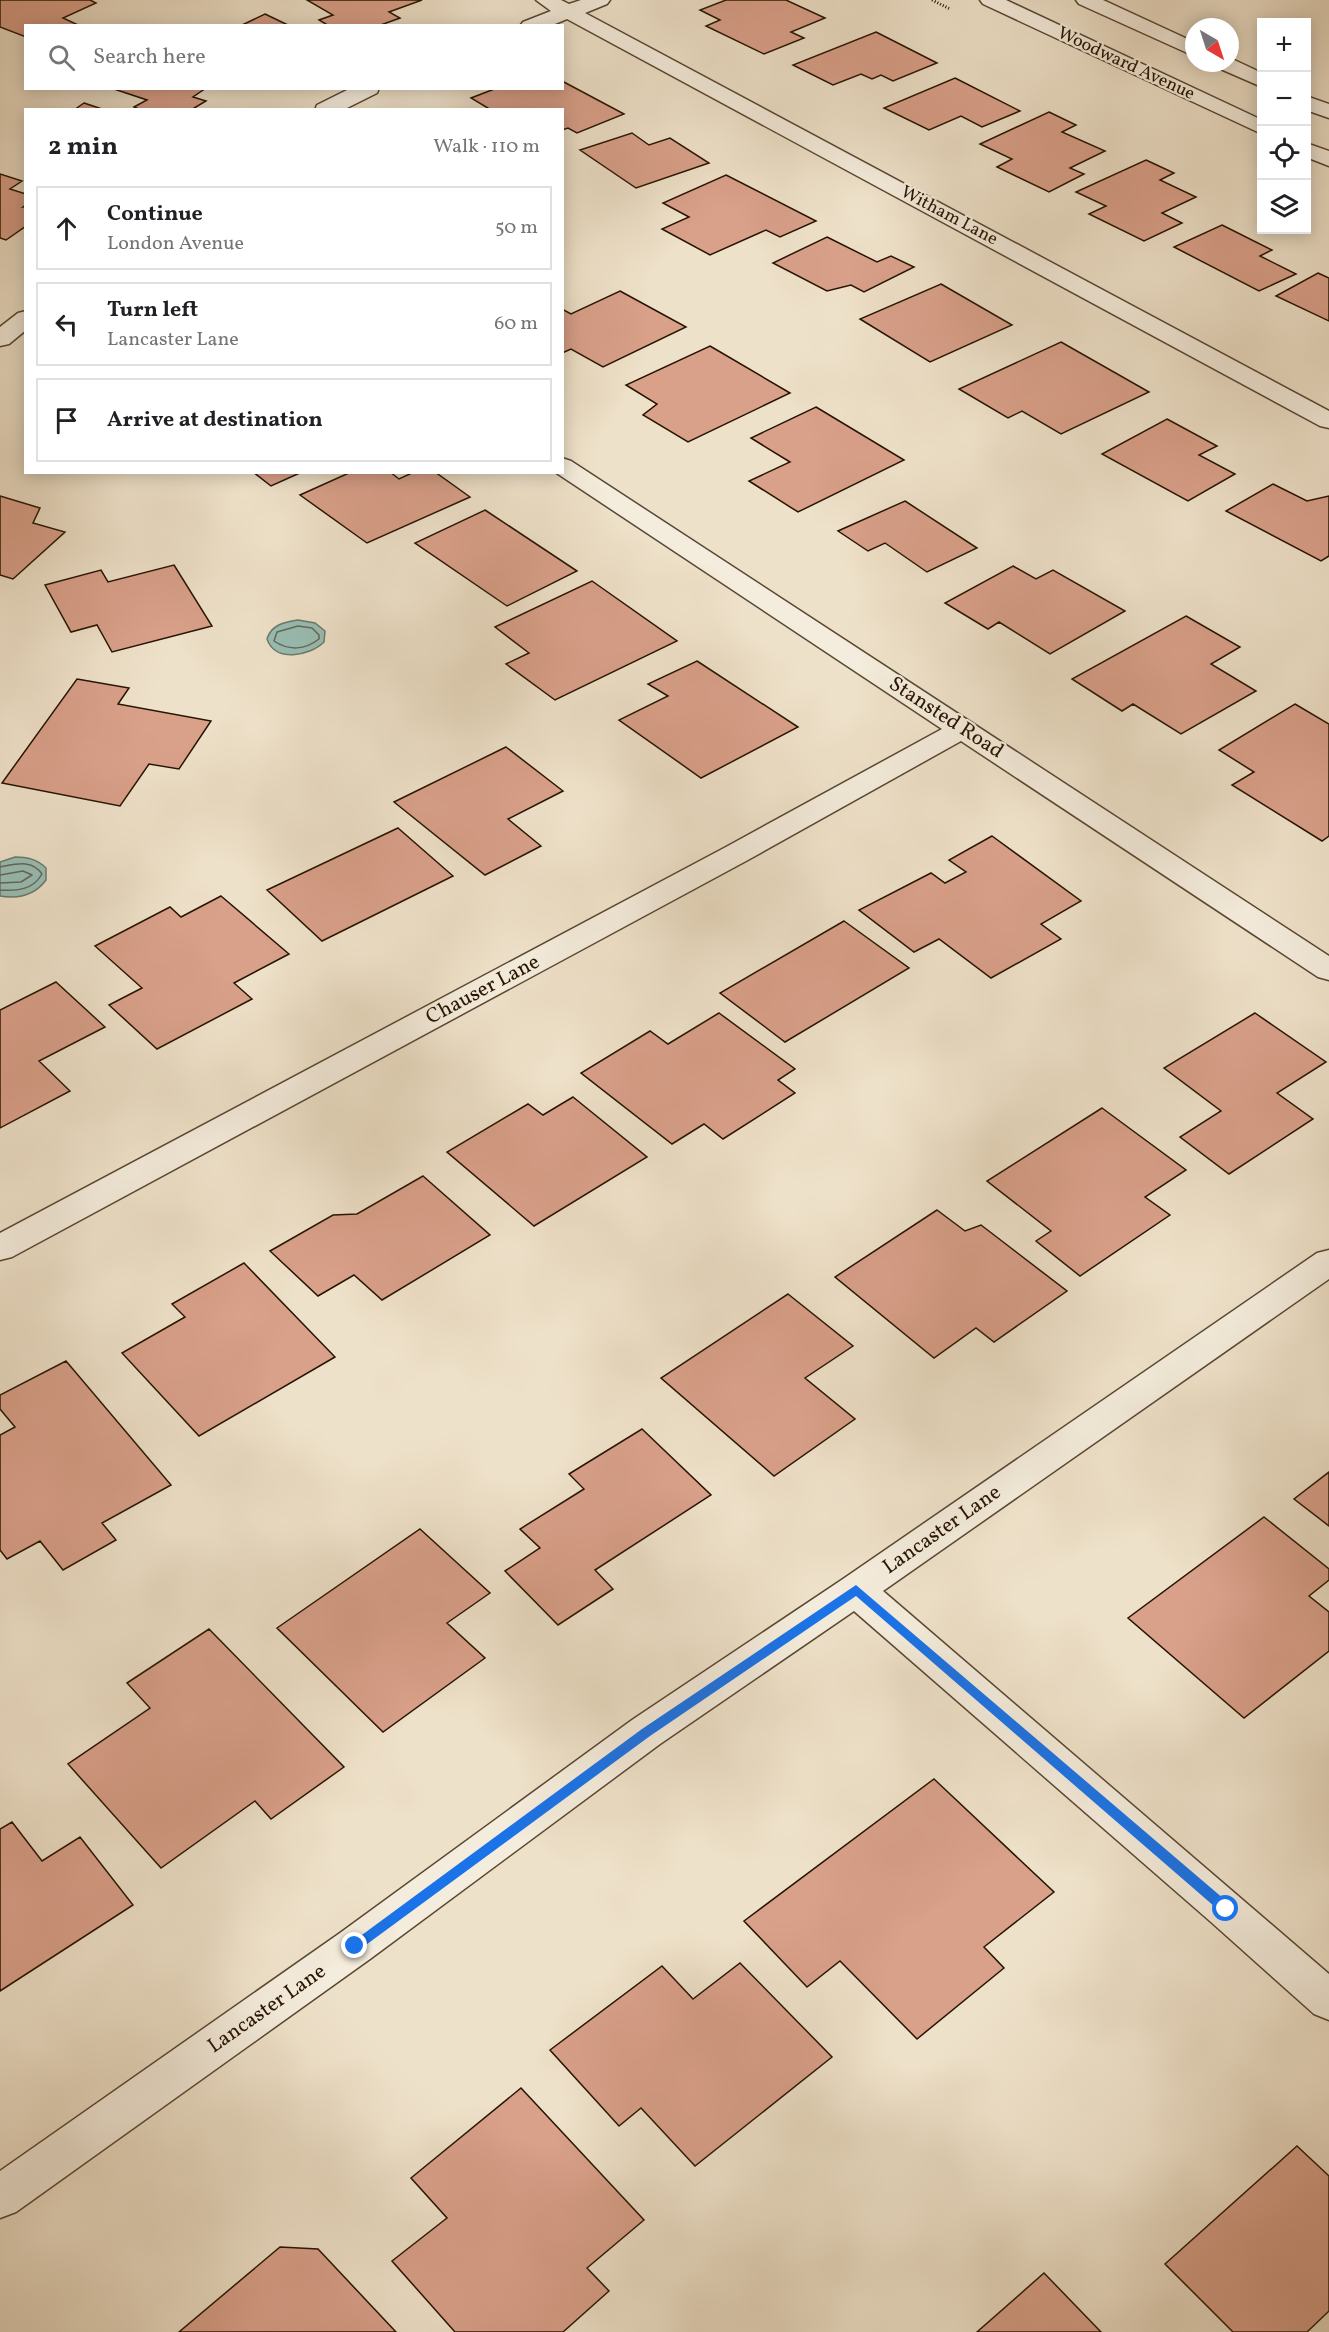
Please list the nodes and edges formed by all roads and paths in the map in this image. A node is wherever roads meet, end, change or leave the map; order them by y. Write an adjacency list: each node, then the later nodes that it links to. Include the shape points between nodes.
1 (546, 0): 5 (street, Witham Lane)
2 (600, 0): 5 (street)
3 (990, 0): 14 (street, Woodward Avenue)
4 (1086, 0): 7 (street, Woodward Avenue)
5 (569, 12): 6 (street); 19 (street, Witham Lane)
6 (536, 24)
7 (1185, 46)
8 (1239, 70): 9 (street)
9 (1257, 79)
10 (365, 90): 12 (street)
11 (1311, 104): 13 (street)
12 (329, 108)
13 (1329, 112)
14 (1258, 126)
15 (1311, 151): 16 (street)
16 (1329, 159)
17 (24, 320): 18 (street)
18 (0, 339)
19 (1329, 421)
20 (564, 467): 21 (street, Stansted Road)
21 (963, 729): 22 (street, Stansted Road); 23 (street, Chauser Lane)
22 (1329, 970)
23 (0, 1248)
24 (1329, 1262): 25 (street, Lancaster Lane)
25 (856, 1590): 26 (street); 27 (street, Lancaster Lane, via 646,1732 355,1946)
26 (1329, 2001)
27 (0, 2197)

